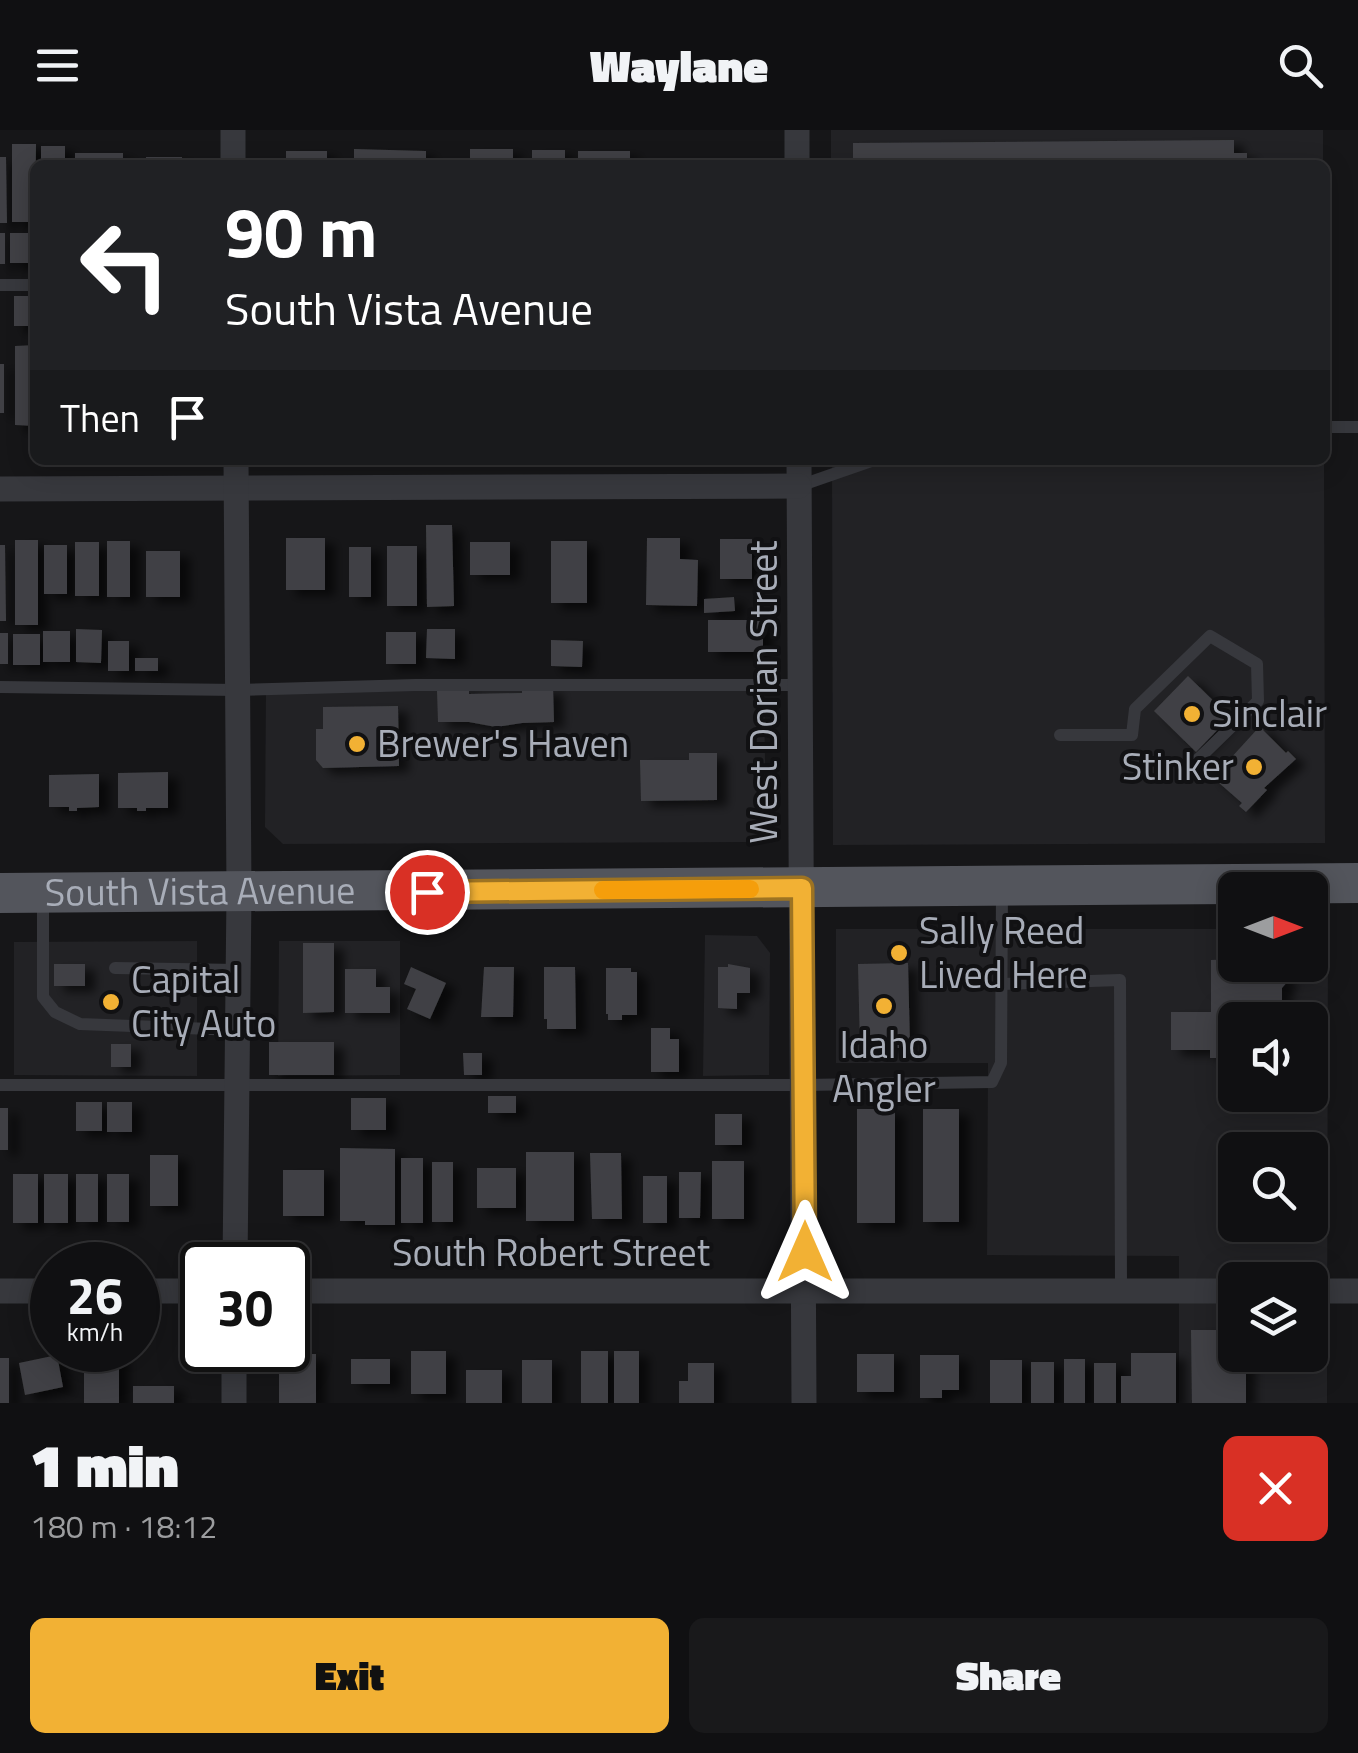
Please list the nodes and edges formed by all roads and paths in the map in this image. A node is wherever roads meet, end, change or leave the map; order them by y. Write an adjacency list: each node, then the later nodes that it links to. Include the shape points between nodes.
1 (233, 130): 3 (street)
2 (797, 130): 4 (street)
3 (234, 160)
4 (797, 160)
5 (30, 284): 6 (lane)
6 (0, 285)
7 (1330, 426): 8 (lane)
8 (1358, 426)
9 (236, 465): 13 (street)
10 (845, 465): 11 (lane)
11 (799, 473): 13 (street); 14 (street, West Dorian Street)
12 (0, 488): 13 (street)
13 (236, 488): 16 (street)
14 (801, 685): 16 (lane); 21 (street, West Dorian Street)
15 (0, 687): 16 (lane)
16 (238, 690): 24 (street)
17 (1060, 735): 18 (lane, via 1132,735 1136,709 1210,636 1257,664 1258,701)
18 (1190, 767)
19 (1358, 883): 20 (main road, South Vista Avenue)
20 (1002, 887): 21 (main road, South Vista Avenue); 27 (lane)
21 (802, 888): 24 (main road, South Vista Avenue); 30 (street, West Dorian Street)
22 (0, 893): 23 (main road, South Vista Avenue)
23 (42, 893): 24 (main road, South Vista Avenue); 28 (lane, via 43,997 54,1012 80,1024)
24 (239, 893): 26 (street)
25 (115, 968): 26 (lane)
26 (238, 970): 28 (street)
27 (1002, 984): 30 (lane, via 1001,1063 992,1082); 33 (lane, via 1120,980)
28 (238, 1030): 31 (street)
29 (0, 1085): 31 (lane)
30 (804, 1085): 31 (lane); 38 (street, West Dorian Street)
31 (237, 1086): 32 (street)
32 (235, 1242)
33 (1121, 1290): 34 (street, South Robert Street); 38 (street, South Robert Street)
34 (1218, 1290)
35 (0, 1291): 36 (street)
36 (30, 1291)
37 (310, 1291): 38 (street, South Robert Street)
38 (805, 1291): 43 (street, West Dorian Street)
39 (1328, 1291): 40 (street)
40 (1358, 1291)
41 (234, 1372): 42 (street)
42 (234, 1403)
43 (804, 1403)

